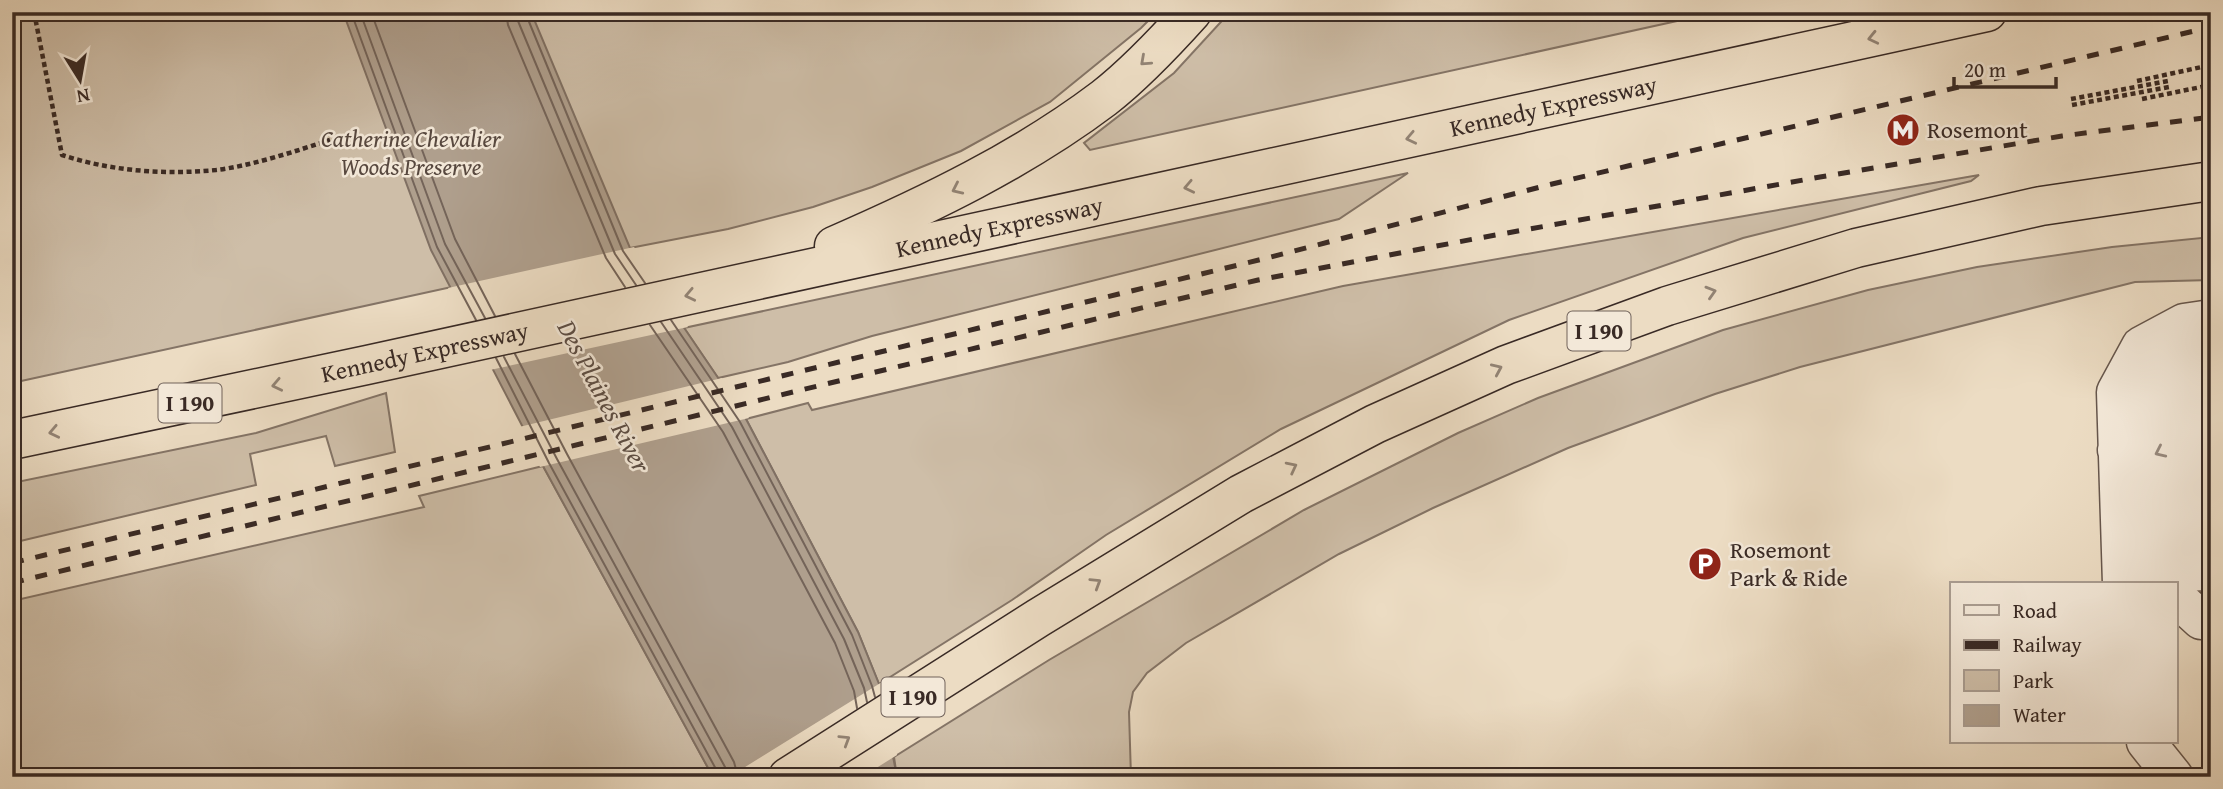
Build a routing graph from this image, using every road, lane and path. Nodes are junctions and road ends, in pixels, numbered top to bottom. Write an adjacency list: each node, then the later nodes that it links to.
1 (34, 12): 10 (path)
2 (1192, 12): 12 (highway, one-way to 12)
3 (1987, 12): 12 (highway, Kennedy Expressway / I 190, one-way to 12)
4 (2211, 65): 5 (path)
5 (2137, 81)
6 (2168, 84): 9 (path)
7 (2211, 85): 8 (path)
8 (2142, 99)
9 (2071, 102)
10 (330, 140)
11 (2211, 181): 25 (highway, I 190, one-way to 11)
12 (757, 280): 17 (highway, Kennedy Expressway / I 190, one-way to 17)
13 (2211, 319): 21 (lane)
14 (2211, 350): 21 (lane)
15 (2211, 379): 21 (lane)
16 (2211, 411): 21 (lane)
17 (12, 440)
18 (2211, 441): 21 (lane, one-way to 21)
19 (2211, 473): 21 (lane)
20 (2211, 507): 21 (lane)
21 (2137, 532): 22 (lane); 23 (lane)
22 (2211, 538)
23 (2211, 571)
24 (2148, 744): 26 (lane)
25 (788, 777)
26 (2174, 777)

